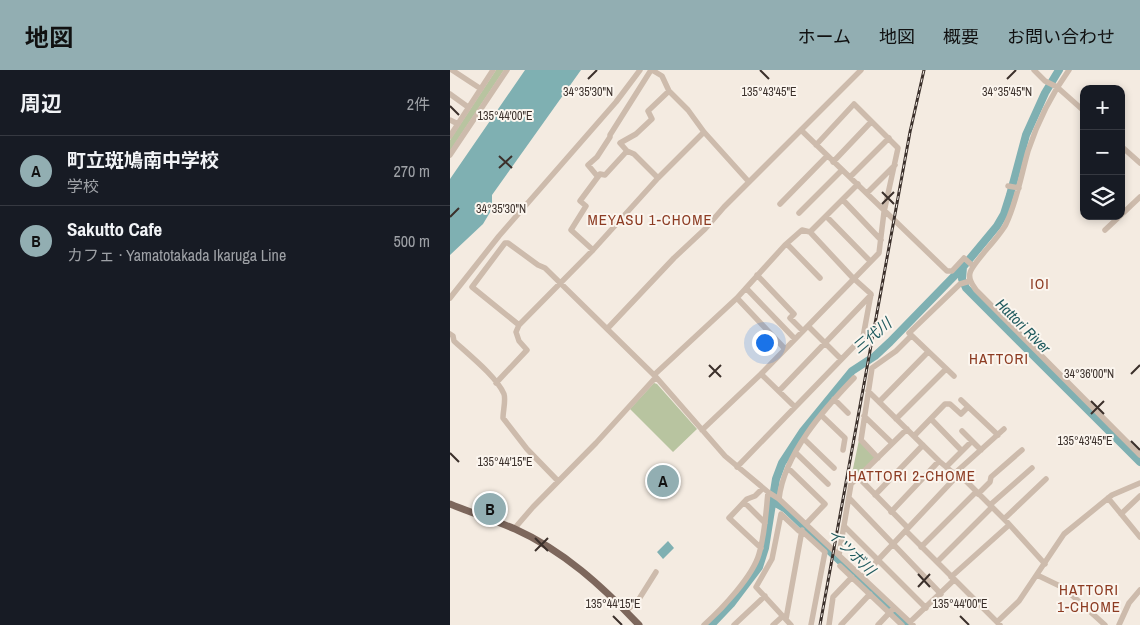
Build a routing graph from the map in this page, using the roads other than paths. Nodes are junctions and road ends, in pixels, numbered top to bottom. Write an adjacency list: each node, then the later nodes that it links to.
1 (452, 70): 10 (street)
2 (492, 70): 10 (street)
3 (507, 70): 25 (street)
4 (640, 70): 61 (street)
5 (652, 70): 11 (street); 31 (street)
6 (860, 70): 18 (street)
7 (1034, 70): 9 (street)
8 (1070, 70): 9 (street)
9 (1056, 86): 14 (street); 37 (street)
10 (481, 90): 13 (street)
11 (669, 91): 19 (street); 24 (street)
12 (450, 94): 13 (street)
13 (468, 107): 17 (street)
14 (1080, 107)
15 (450, 120): 17 (street)
16 (872, 122): 21 (street); 22 (street); 27 (street)
17 (458, 124): 20 (street)
18 (801, 130): 22 (street); 34 (street)
19 (704, 132): 33 (street); 34 (street)
20 (450, 136)
21 (889, 138): 29 (street); 32 (street)
22 (816, 145): 26 (street)
23 (1125, 150): 28 (street)
24 (627, 151): 31 (street); 33 (street)
25 (450, 156)
26 (827, 156): 27 (street); 41 (street)
27 (833, 162): 30 (street)
28 (1140, 163)
29 (895, 165): 38 (street); 43 (street)
30 (842, 170): 32 (street); 44 (street)
31 (598, 177): 51 (street)
32 (850, 177): 35 (street)
33 (658, 178): 51 (street)
34 (749, 182): 65 (street)
35 (858, 184): 38 (street); 40 (street)
36 (1008, 186): 37 (street)
37 (1018, 188): 53 (street)
38 (867, 193): 43 (street)
39 (1140, 197): 42 (street)
40 (842, 200): 45 (street); 49 (street)
41 (780, 204)
42 (1125, 211)
43 (884, 212): 49 (street); 53 (street)
44 (799, 213)
45 (826, 216): 48 (street); 52 (street)
46 (1116, 220): 47 (street)
47 (1105, 230)
48 (810, 232): 50 (street); 56 (street)
49 (881, 240): 52 (street)
50 (787, 244): 54 (street); 55 (street)
51 (593, 250): 58 (street)
52 (870, 262): 56 (street)
53 (972, 266): 57 (street)
54 (758, 275): 59 (street); 66 (street)
55 (820, 278)
56 (855, 279): 60 (street); 64 (street)
57 (969, 281): 68 (street); 107 (street)
58 (561, 283): 63 (street); 63 (street); 65 (street)
59 (746, 288): 62 (street); 69 (street)
60 (871, 295): 70 (street); 73 (street)
61 (450, 298)
62 (736, 298): 71 (street); 76 (street)
63 (519, 325): 79 (street)
64 (808, 326): 66 (street); 70 (street)
65 (607, 329): 76 (street)
66 (803, 331): 69 (street)
67 (450, 334): 79 (street)
68 (912, 336): 72 (street); 81 (street)
69 (795, 339): 71 (street)
70 (825, 343): 73 (street); 80 (street)
71 (784, 350): 75 (street)
72 (928, 352): 74 (street); 84 (street)
73 (841, 359): 85 (street)
74 (946, 369): 77 (street); 90 (street)
75 (761, 374): 80 (street); 94 (street)
76 (655, 376): 94 (street); 118 (street)
77 (954, 376)
78 (854, 378): 82 (street)
79 (496, 383): 118 (street)
80 (779, 391): 85 (street)
81 (868, 391): 84 (street); 89 (street)
82 (834, 400): 87 (street); 88 (street)
83 (961, 400): 86 (street)
84 (879, 402): 90 (street)
85 (795, 407): 110 (street)
86 (968, 407): 91 (street); 96 (street)
87 (848, 413)
88 (821, 415): 98 (street); 102 (street)
89 (864, 416): 100 (street); 108 (street)
90 (896, 419): 92 (street)
91 (930, 419): 97 (street); 103 (street)
92 (906, 429): 97 (street); 100 (street)
93 (1004, 429): 96 (street)
94 (702, 430): 110 (street)
95 (962, 431): 99 (street)
96 (998, 435): 104 (street)
97 (914, 436): 101 (street)
98 (804, 439): 106 (street); 113 (street)
99 (972, 441): 103 (street); 104 (street)
100 (892, 444): 108 (street)
101 (923, 445): 109 (street); 123 (street)
102 (843, 450)
103 (962, 450): 111 (street)
104 (981, 450): 115 (street)
105 (1022, 450): 122 (street)
106 (796, 453): 112 (street); 120 (street)
107 (1140, 455)
108 (878, 458): 116 (street)
109 (939, 461): 111 (street); 131 (street)
110 (737, 466): 121 (street)
111 (946, 467): 115 (street)
112 (788, 468): 127 (street); 135 (street)
113 (834, 468)
114 (1032, 468): 130 (street)
115 (956, 475): 122 (street); 139 (street)
116 (858, 477): 123 (street); 125 (street)
117 (1046, 479): 133 (street)
118 (558, 481): 138 (street)
119 (1140, 483): 126 (street)
120 (828, 484)
121 (765, 490): 127 (street); 128 (street); 134 (street)
122 (977, 493): 130 (street); 143 (street)
123 (875, 495): 131 (street)
124 (1140, 496): 132 (street)
125 (849, 498): 137 (street); 142 (street)
126 (1108, 498): 132 (street); 148 (street)
127 (779, 499): 135 (street)
128 (744, 502): 134 (street); 144 (street)
129 (450, 504): 138 (main road)
130 (991, 506): 133 (street); 147 (street)
131 (890, 512): 139 (street)
132 (1122, 514): 141 (street)
133 (1004, 519): 136 (street)
134 (765, 522): 144 (street)
135 (806, 524): 140 (street); 145 (street)
136 (1009, 525): 148 (street); 154 (street)
137 (844, 526): 145 (street); 146 (street)
138 (514, 529): 161 (main road)
139 (907, 530): 142 (street); 143 (street)
140 (802, 531): 158 (street); 162 (street); 170 (street)
141 (1140, 537)
142 (894, 544): 146 (street); 157 (street)
143 (921, 546): 147 (street)
144 (760, 548): 166 (street)
145 (839, 555): 153 (street)
146 (878, 560): 153 (street); 159 (street)
147 (937, 562): 154 (street)
148 (1045, 564): 151 (street)
149 (840, 566): 152 (street)
150 (656, 572): 161 (street)
151 (1037, 575): 164 (street); 175 (street)
152 (852, 577): 156 (street); 171 (street)
153 (862, 577): 160 (street)
154 (953, 578): 157 (street); 164 (street)
155 (1140, 590): 176 (street)
156 (870, 594): 160 (street); 172 (street)
157 (941, 594): 159 (street)
158 (765, 596): 162 (street); 167 (street)
159 (926, 608): 163 (street)
160 (892, 610): 163 (street); 173 (street); 174 (street)
161 (626, 612): 165 (main road)
162 (784, 617): 168 (street); 169 (street)
163 (911, 624)
164 (999, 624)
165 (639, 625)
166 (704, 625)
167 (734, 625)
168 (773, 625)
169 (792, 625)
170 (811, 625)
171 (829, 625)
172 (841, 625)
173 (878, 625)
174 (902, 625)
175 (1105, 625)
176 (1119, 625)

